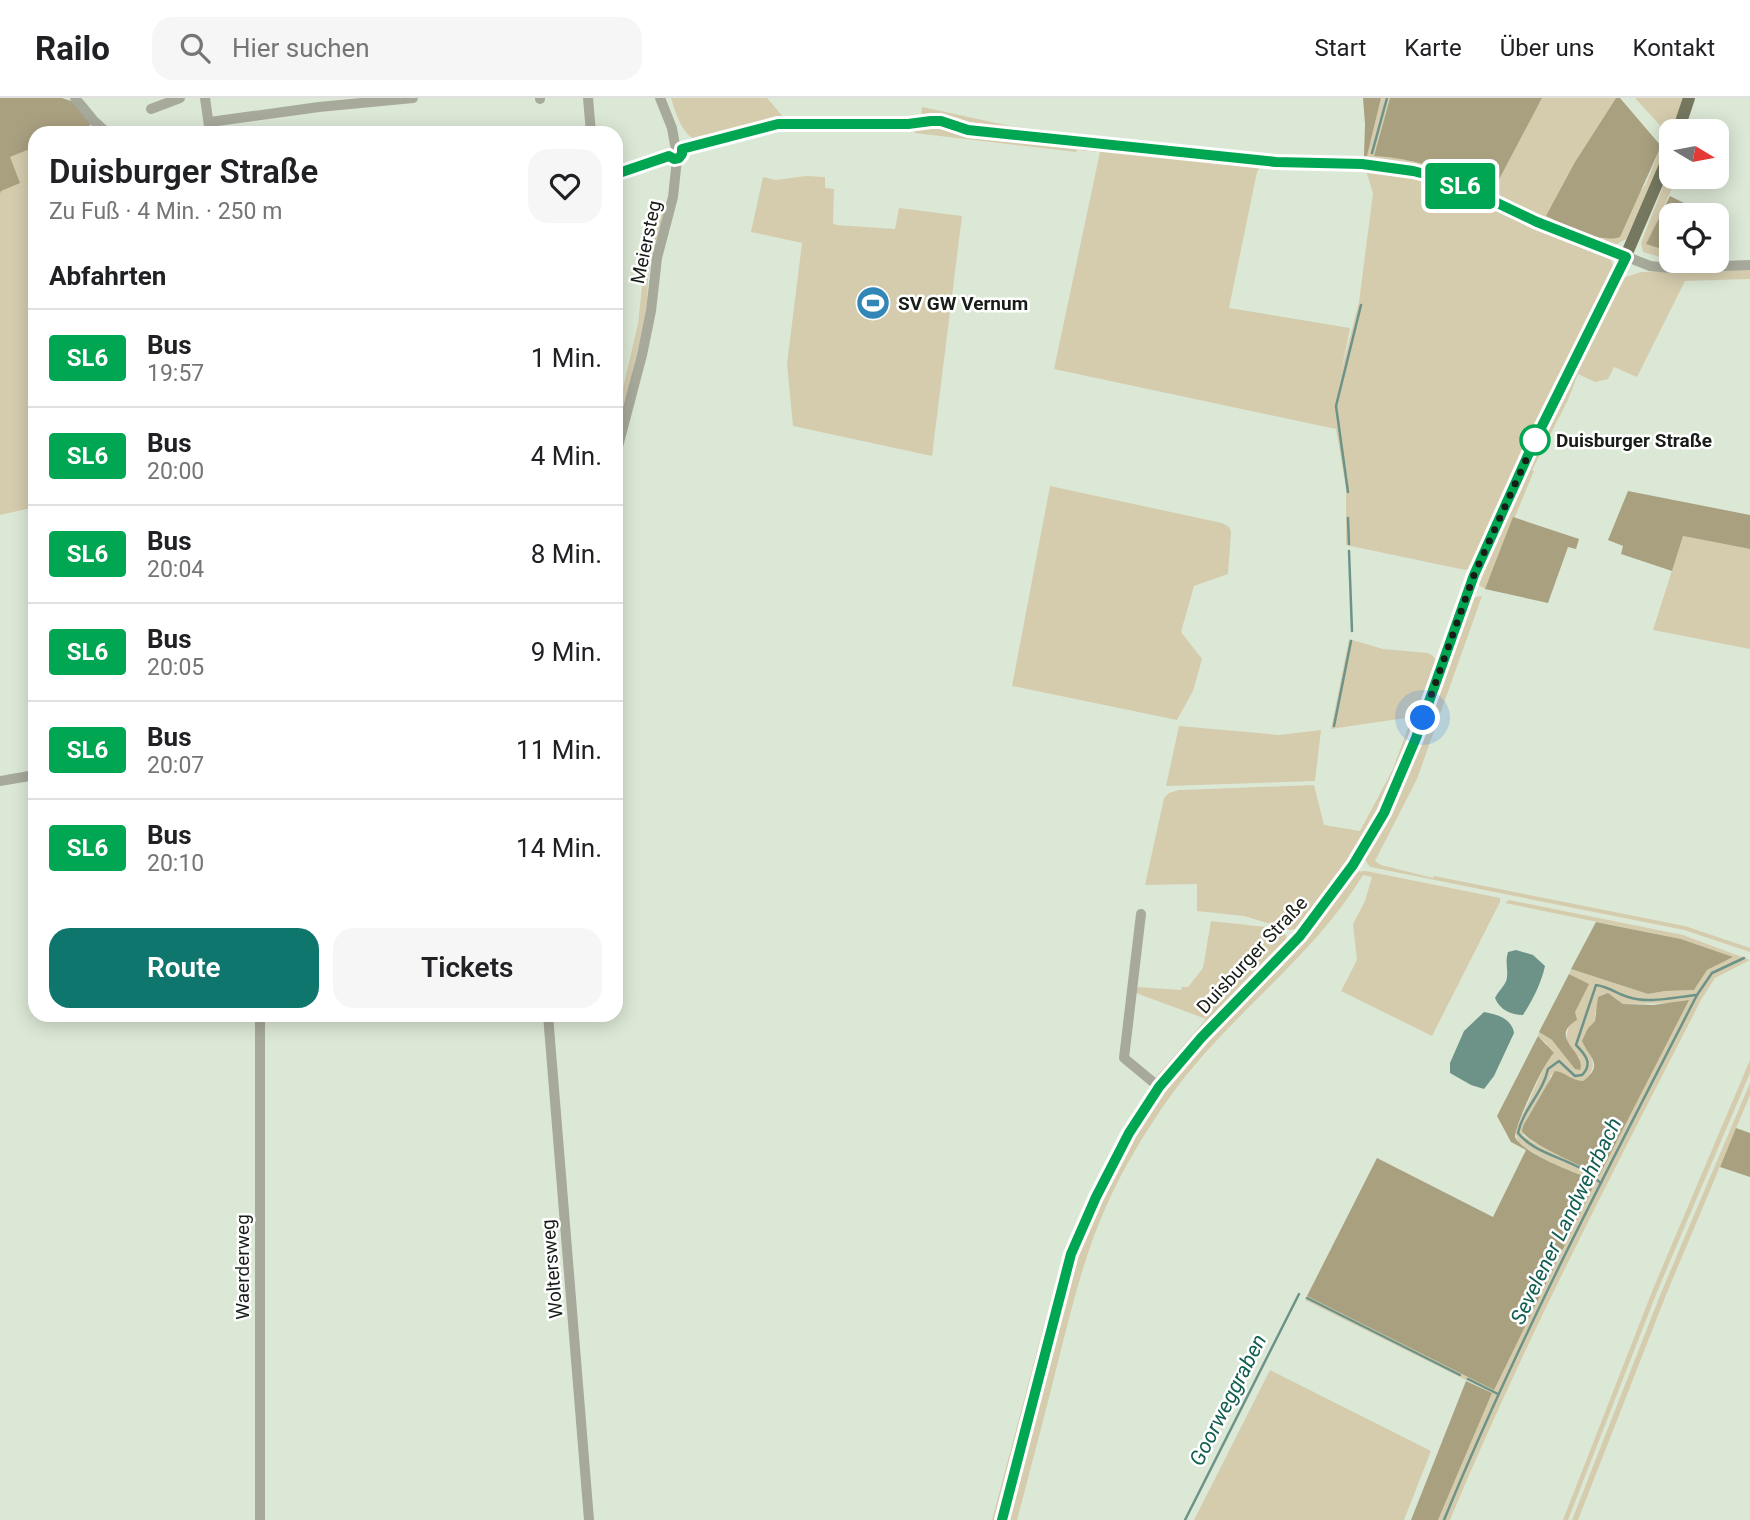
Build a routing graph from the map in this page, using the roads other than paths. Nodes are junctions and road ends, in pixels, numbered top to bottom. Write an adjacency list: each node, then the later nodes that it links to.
1 (75, 98): 10 (street)
2 (85, 98): 10 (street)
3 (180, 98): 9 (street)
4 (205, 98): 13 (street)
5 (413, 98): 14 (street)
6 (588, 98): 15 (street)
7 (660, 98): 16 (street, Meiersteg)
8 (1689, 98): 11 (main road)
9 (151, 109)
10 (85, 110): 12 (street)
11 (1682, 119)
12 (100, 126)
13 (210, 126)
14 (215, 126)
15 (590, 126)
16 (676, 152): 17 (street); 19 (street); 21 (street, Meiersteg)
17 (623, 171)
18 (1659, 179): 19 (main road, Duisburger Straße)
19 (1626, 257): 20 (street); 27 (main road, Duisburger Straße)
20 (1750, 265)
21 (623, 427)
22 (28, 776): 23 (street)
23 (0, 781)
24 (1141, 914): 27 (street)
25 (260, 1022): 28 (street, Waerderweg)
26 (549, 1022): 29 (street, Woltersweg)
27 (1159, 1087): 30 (main road, Duisburger Straße)
28 (260, 1520)
29 (589, 1520)
30 (1002, 1520)

